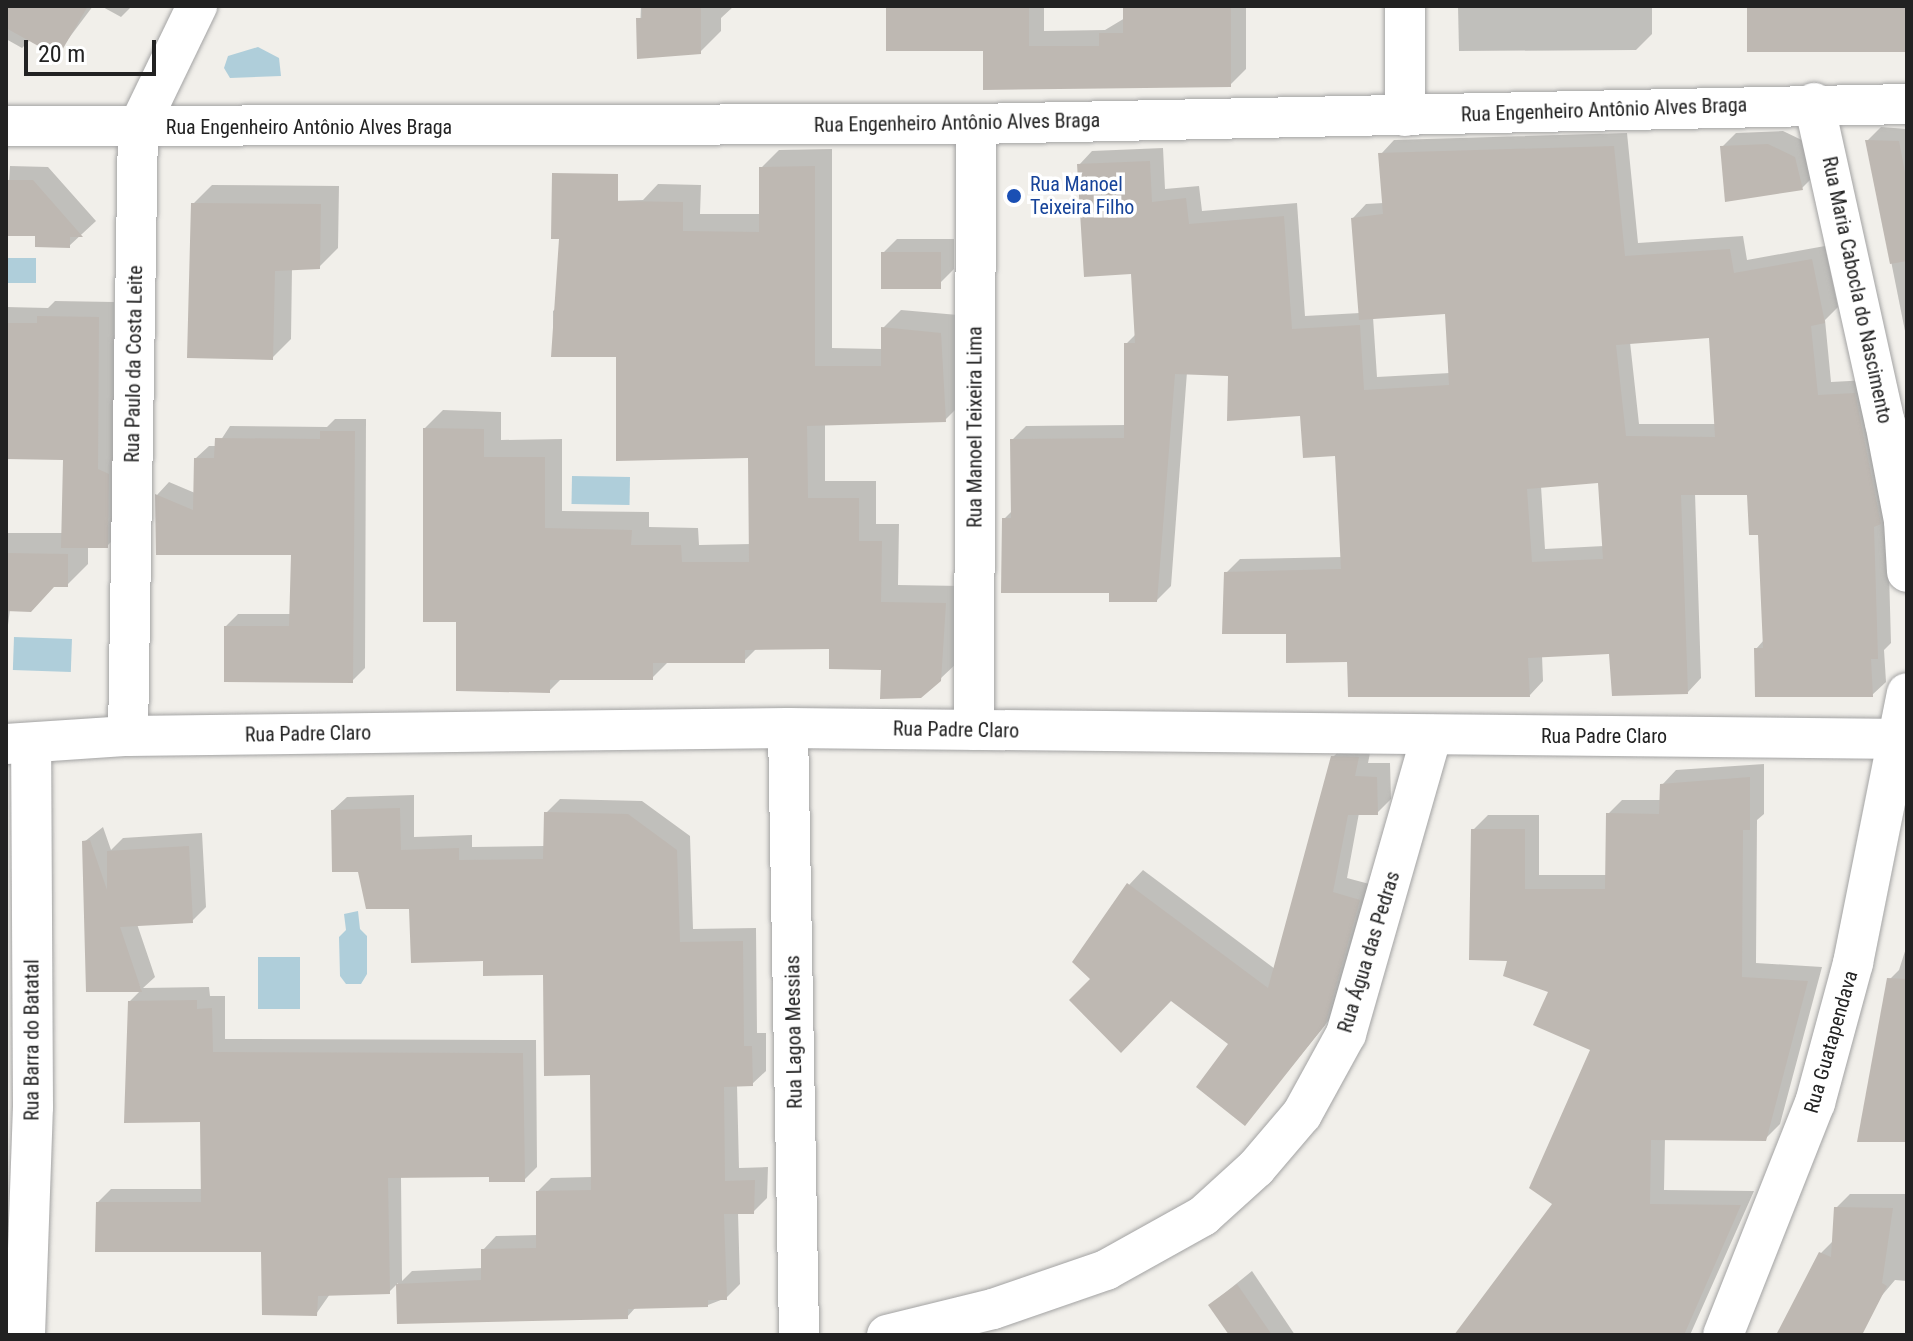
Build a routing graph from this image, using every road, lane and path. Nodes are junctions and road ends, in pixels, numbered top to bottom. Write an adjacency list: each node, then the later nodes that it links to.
1 (197, 6): 8 (street, Rua Paulo da Costa Leite)
2 (1405, 6): 5 (street)
3 (1814, 103): 4 (street, Rua Engenheiro Antônio Alves Braga); 5 (street, Rua Engenheiro Antônio Alves Braga); 9 (street, Rua Maria Cabocla do Nascimento)
4 (1907, 104)
5 (1405, 116): 6 (street, Rua Engenheiro Antônio Alves Braga)
6 (976, 124): 8 (street, Rua Engenheiro Antônio Alves Braga); 12 (street, Rua Manoel Teixeira Lima)
7 (6, 126): 8 (street, Rua Engenheiro Antônio Alves Braga)
8 (138, 128): 14 (street, Rua Paulo da Costa Leite)
9 (1907, 572)
10 (1907, 693): 15 (street)
11 (788, 728): 12 (street, Rua Padre Claro); 14 (street, Rua Padre Claro); 18 (street, Rua Lagoa Messias)
12 (974, 730): 13 (street, Rua Padre Claro)
13 (1432, 735): 15 (street, Rua Padre Claro); 19 (street, Rua Água das Pedras)
14 (128, 736): 16 (street, Rua Padre Claro)
15 (1904, 739): 20 (street, Rua Guatapendava)
16 (18, 744): 17 (street, Rua Barra do Batatal)
17 (25, 1335)
18 (799, 1335)
19 (887, 1335)
20 (1723, 1335)

